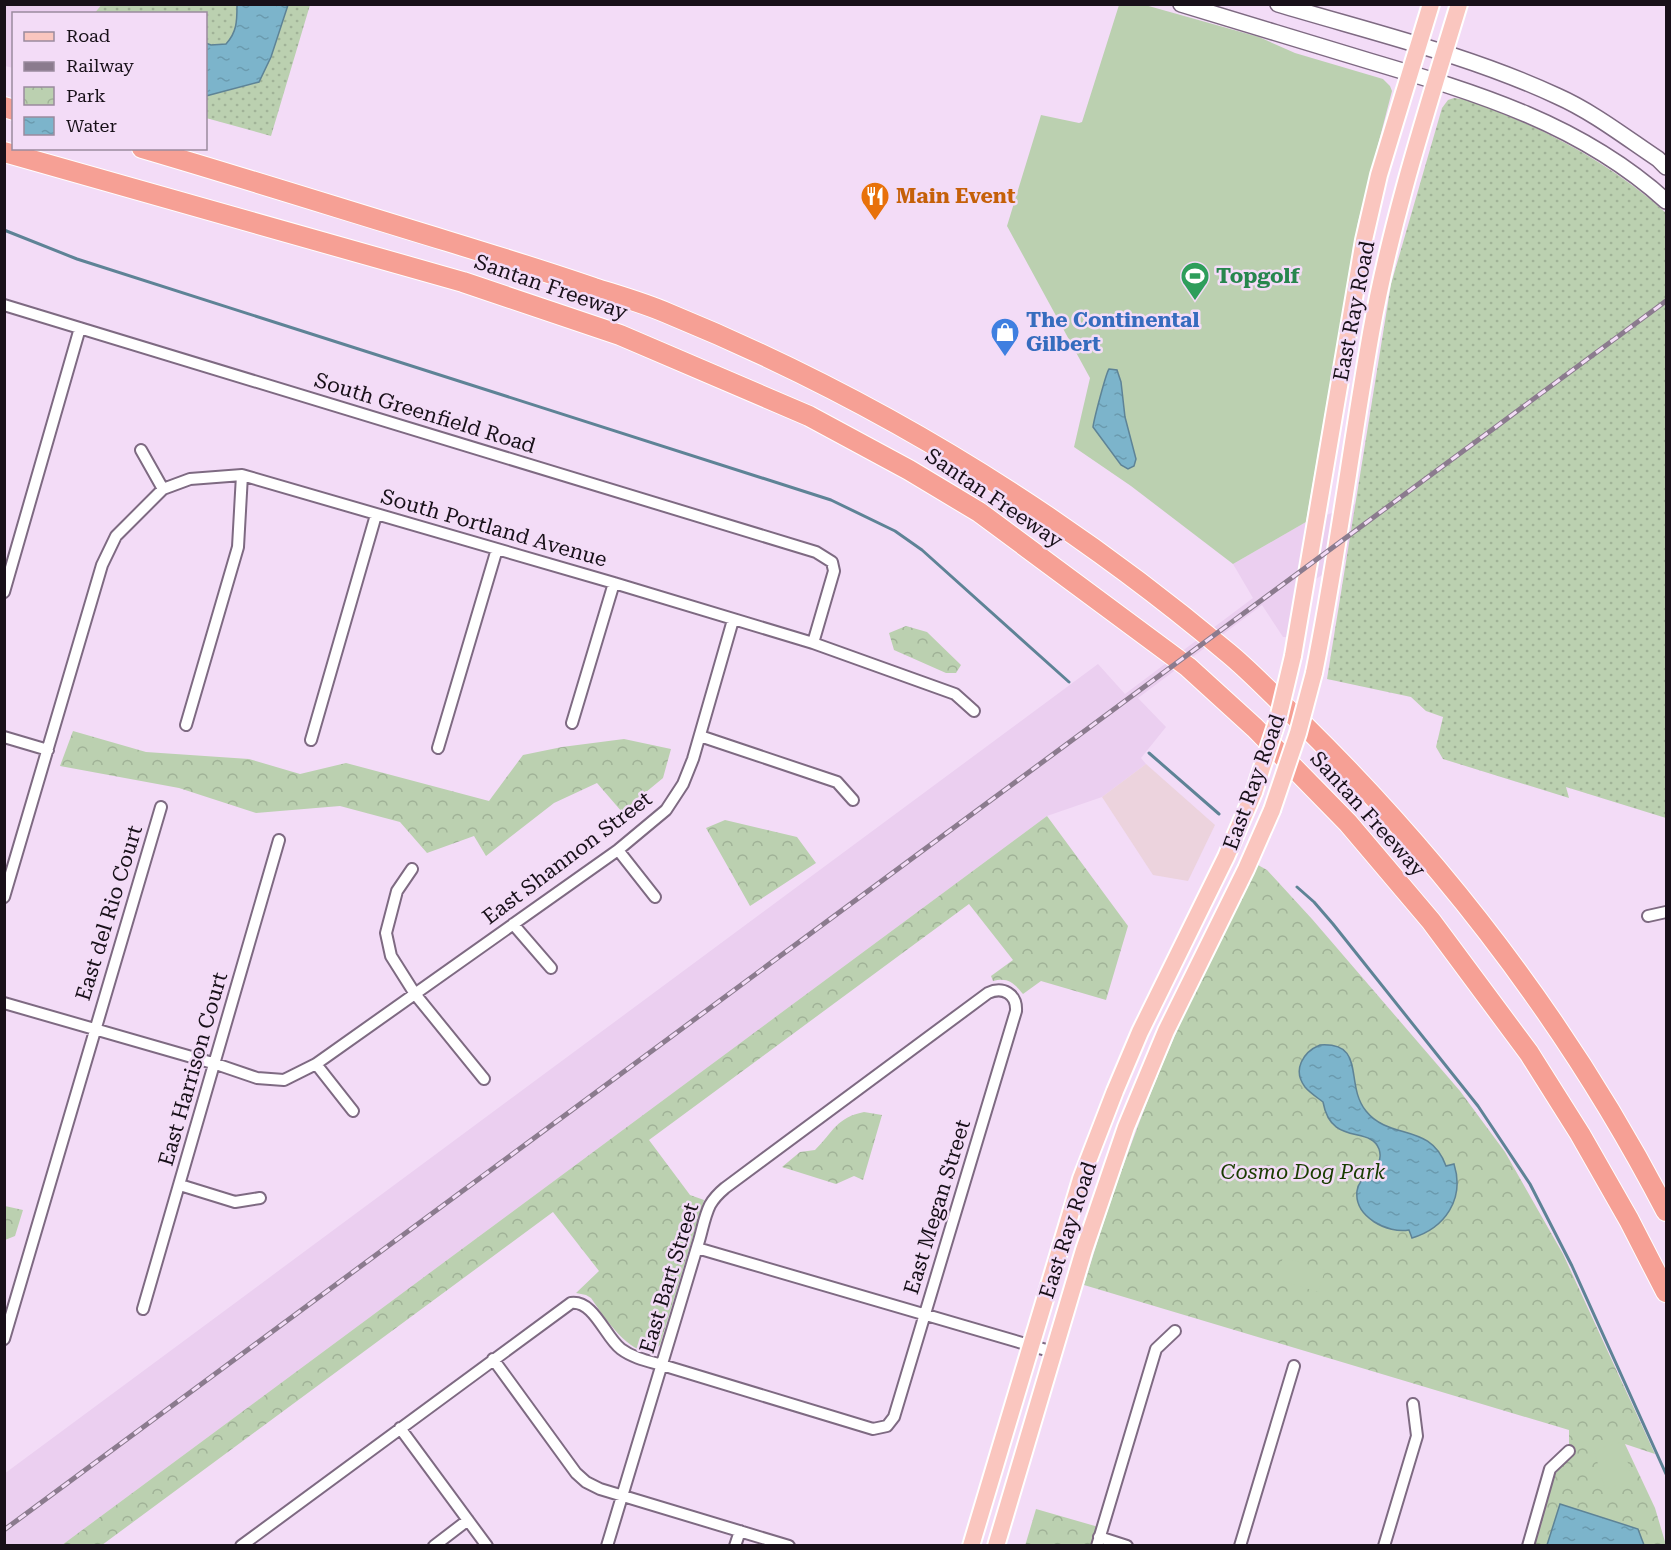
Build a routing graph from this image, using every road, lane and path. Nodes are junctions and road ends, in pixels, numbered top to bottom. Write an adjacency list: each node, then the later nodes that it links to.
1 (1181, 4): 7 (main road)
2 (1278, 4): 5 (main road)
3 (1431, 4): 5 (main road, East Ray Road)
4 (1459, 4): 6 (main road, East Ray Road)
5 (1419, 46): 6 (main road); 7 (main road, East Ray Road)
6 (1444, 54): 8 (main road, East Ray Road); 11 (main road)
7 (1410, 73): 8 (main road); 60 (main road, East Ray Road, bridge)
8 (1436, 81): 12 (main road); 61 (main road, East Ray Road, bridge)
9 (149, 150): 53 (highway, Santan Freeway)
10 (4, 152): 55 (highway, Santan Freeway)
11 (1666, 167)
12 (1666, 201)
13 (4, 305): 14 (street, South Greenfield Road)
14 (80, 328): 21 (street); 23 (street, South Greenfield Road)
15 (141, 450): 17 (street)
16 (242, 475): 17 (street, South Portland Avenue); 18 (street, South Portland Avenue); 26 (street)
17 (163, 489): 31 (street)
18 (376, 515): 19 (street, South Portland Avenue); 29 (street)
19 (498, 549): 20 (street, South Portland Avenue); 30 (street)
20 (614, 583): 22 (street, South Portland Avenue); 25 (street)
21 (4, 592)
22 (733, 620): 23 (street, South Portland Avenue); 27 (street, East Shannon Street)
23 (813, 643): 24 (street, South Portland Avenue)
24 (974, 711)
25 (572, 723)
26 (186, 725)
27 (700, 736): 32 (street); 35 (street, East Shannon Street)
28 (4, 737): 31 (street)
29 (311, 740)
30 (438, 748)
31 (48, 750): 37 (street)
32 (853, 800)
33 (161, 807): 46 (street, East del Rio Court)
34 (279, 840): 47 (street, East Harrison Court)
35 (618, 850): 38 (street); 41 (street, East Shannon Street)
36 (412, 869): 44 (street)
37 (4, 897)
38 (655, 897)
39 (1666, 912): 40 (street)
40 (1648, 916)
41 (513, 924): 42 (street); 44 (street, East Shannon Street)
42 (551, 968)
43 (1009, 993): 54 (street, East Bart Street); 57 (street, East Megan Street)
44 (416, 994): 48 (street, East Shannon Street); 49 (street)
45 (4, 1003): 46 (street, East Shannon Street)
46 (94, 1029): 47 (street, East Shannon Street); 59 (street, East del Rio Court)
47 (216, 1064): 48 (street, East Shannon Street); 51 (street, East Harrison Court)
48 (316, 1064): 50 (street)
49 (484, 1079)
50 (353, 1111)
51 (180, 1185): 52 (street); 56 (street, East Harrison Court)
52 (260, 1198)
53 (1666, 1211)
54 (697, 1248): 57 (street); 63 (street, East Bart Street)
55 (1666, 1292)
56 (143, 1309)
57 (924, 1316): 60 (street); 63 (street, East Megan Street)
58 (1175, 1331): 71 (street)
59 (4, 1339)
60 (1030, 1346): 61 (street); 78 (main road, East Ray Road)
61 (1053, 1352): 79 (main road, East Ray Road)
62 (493, 1359): 63 (street); 66 (street); 68 (street)
63 (662, 1365): 68 (street, East Bart Street)
64 (1294, 1366): 81 (street)
65 (1413, 1404): 82 (street)
66 (400, 1428): 69 (street); 72 (street)
67 (1569, 1451): 83 (street)
68 (622, 1496): 70 (street); 75 (street, East Bart Street)
69 (468, 1520): 73 (street); 74 (street)
70 (740, 1531): 76 (street); 77 (street)
71 (1098, 1541): 80 (street)
72 (241, 1545)
73 (434, 1545)
74 (487, 1545)
75 (608, 1545)
76 (735, 1545)
77 (789, 1545)
78 (971, 1545)
79 (996, 1545)
80 (1127, 1545)
81 (1240, 1545)
82 (1384, 1545)
83 (1528, 1545)

